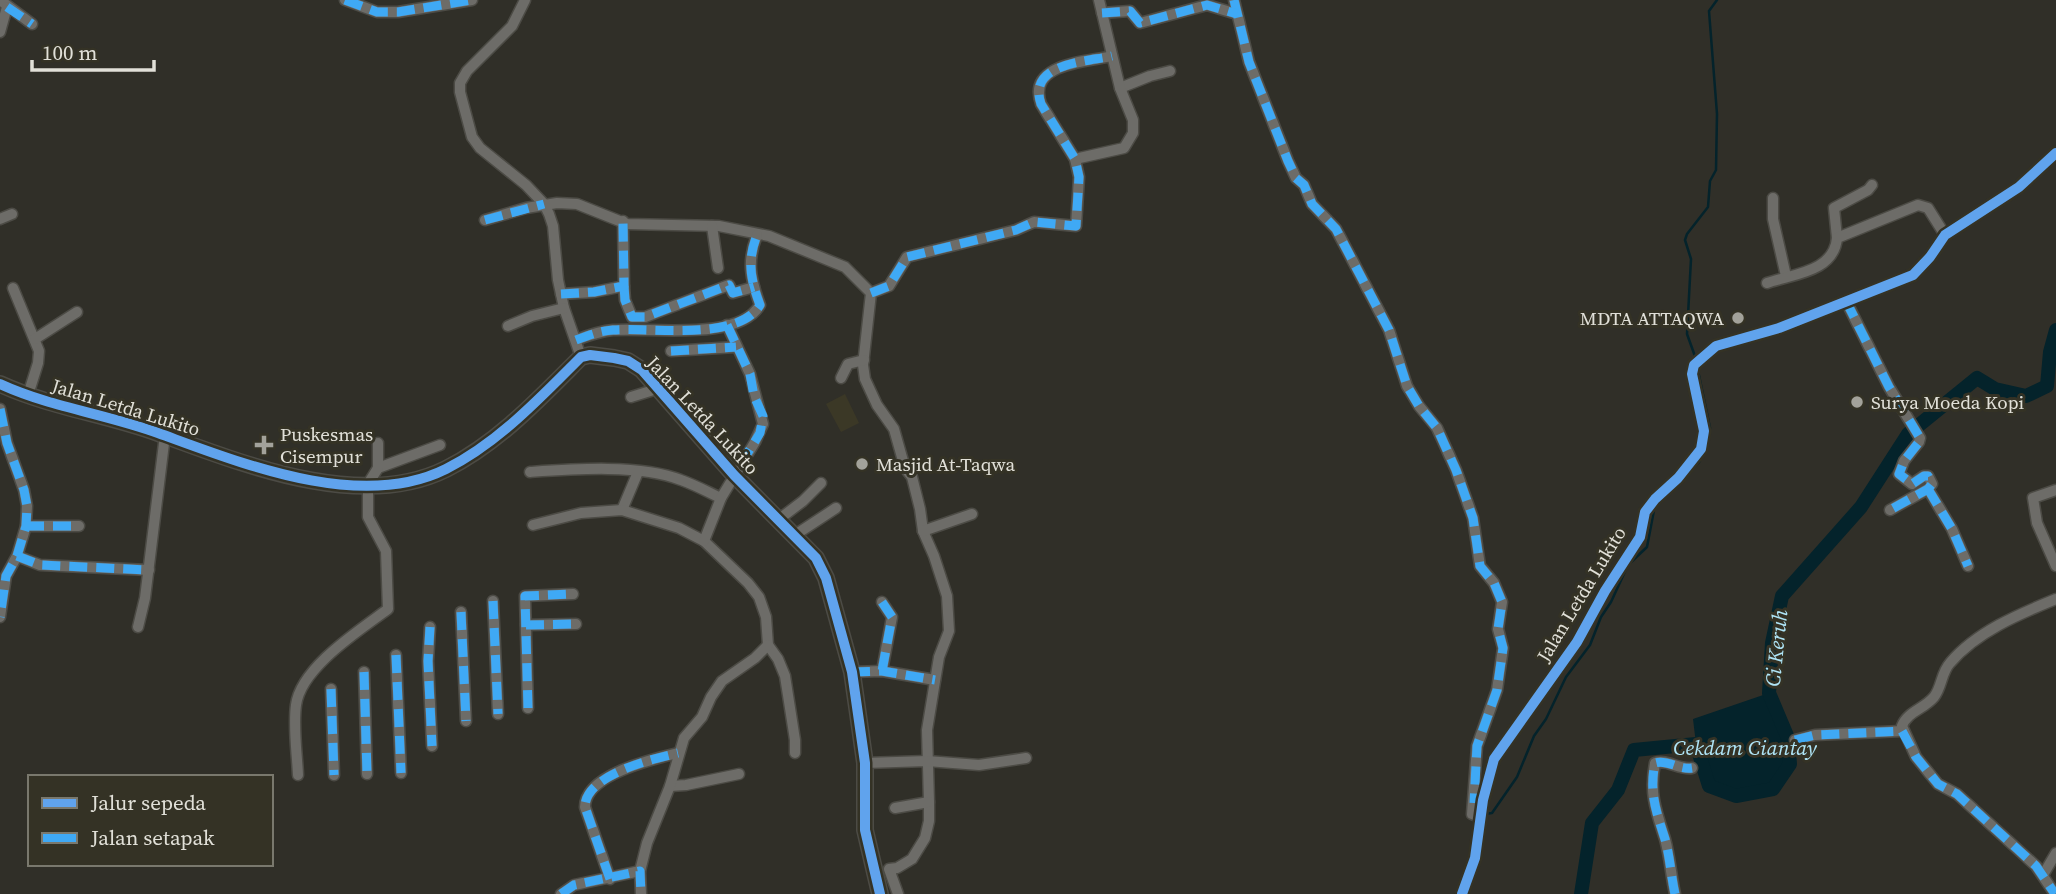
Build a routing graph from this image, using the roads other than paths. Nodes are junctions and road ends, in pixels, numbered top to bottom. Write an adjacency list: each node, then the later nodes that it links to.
1 (345, 0): 2 (street)
2 (472, 0)
3 (525, 0): 18 (street)
4 (1099, 0): 7 (street)
5 (1234, 0): 8 (street)
6 (3, 3): 9 (street); 10 (street)
7 (1102, 13): 8 (street); 11 (street)
8 (1237, 14): 120 (street)
9 (32, 24)
10 (0, 32)
11 (1112, 56): 13 (street); 15 (street)
12 (1170, 71): 13 (street)
13 (1120, 89): 15 (street)
14 (2056, 153): 25 (street, Jalan Letda Lukito)
15 (1075, 159): 33 (street)
16 (1872, 185): 26 (street)
17 (1773, 198): 28 (street)
18 (544, 204): 21 (street); 22 (street); 34 (street)
19 (12, 214): 20 (street)
20 (0, 219)
21 (485, 220)
22 (623, 221): 23 (street); 30 (street)
23 (712, 226): 24 (street); 27 (street)
24 (757, 234): 31 (street); 33 (street)
25 (1945, 234): 26 (street); 35 (street, Jalan Letda Lukito)
26 (1837, 238): 28 (street)
27 (718, 268)
28 (1786, 276): 29 (street)
29 (1767, 283)
30 (624, 286): 31 (street); 34 (street)
31 (754, 287): 38 (street)
32 (13, 288): 40 (street)
33 (871, 293): 45 (street)
34 (561, 294): 36 (street)
35 (1846, 301): 64 (street); 120 (street, Jalan Letda Lukito)
36 (564, 308): 39 (street); 41 (street)
37 (77, 312): 40 (street)
38 (727, 325): 41 (street); 42 (street)
39 (508, 326)
40 (35, 339): 49 (street)
41 (576, 340): 44 (street)
42 (736, 348): 43 (street); 61 (street)
43 (671, 351)
44 (581, 357): 48 (street, Jalan Letda Lukito); 63 (street, Jalan Letda Lukito)
45 (864, 360): 46 (street); 52 (street)
46 (841, 378)
47 (0, 384): 49 (street, Jalan Letda Lukito)
48 (660, 388): 50 (street); 61 (street, Jalan Letda Lukito)
49 (28, 395): 54 (street, Jalan Letda Lukito)
50 (631, 397)
51 (0, 409): 56 (street)
52 (894, 429): 53 (street); 75 (street)
53 (881, 432)
54 (165, 435): 63 (street, Jalan Letda Lukito); 81 (street)
55 (378, 443): 58 (street)
56 (4, 444): 73 (street)
57 (440, 445): 58 (street)
58 (378, 468): 63 (street)
59 (638, 471): 60 (street); 66 (street); 68 (street)
60 (530, 472)
61 (734, 475): 66 (street); 71 (street, Jalan Letda Lukito)
62 (821, 483): 71 (street)
63 (368, 484): 115 (street)
64 (1928, 489): 69 (street); 79 (street)
65 (2056, 490): 80 (street)
66 (721, 498): 77 (street)
67 (836, 508): 76 (street)
68 (622, 510): 72 (street); 77 (street)
69 (1890, 510)
70 (972, 514): 75 (street)
71 (778, 520): 76 (street, Jalan Letda Lukito)
72 (533, 525)
73 (26, 526): 74 (street); 78 (street)
74 (79, 526)
75 (923, 531): 99 (street)
76 (795, 535): 98 (street, Jalan Letda Lukito)
77 (704, 541): 94 (street)
78 (17, 556): 81 (street); 82 (street)
79 (1968, 566)
80 (2056, 566)
81 (149, 570): 91 (street)
82 (3, 576): 87 (street)
83 (573, 594): 90 (street)
84 (2056, 599): 104 (street)
85 (493, 601): 102 (street)
86 (882, 602): 96 (street)
87 (1, 610)
88 (461, 612): 103 (street)
89 (576, 624): 90 (street)
90 (526, 625): 101 (street)
91 (138, 626)
92 (430, 627): 93 (street)
93 (430, 644): 93 (street)
94 (768, 645): 106 (street); 107 (street)
95 (396, 655): 112 (street)
96 (882, 671): 98 (street); 99 (street)
97 (364, 672): 113 (street)
98 (852, 672): 110 (street, Jalan Letda Lukito)
99 (935, 680): 109 (street)
100 (331, 689): 116 (street)
101 (528, 708)
102 (498, 714)
103 (466, 721)
104 (1902, 731): 105 (street); 124 (street)
105 (1796, 740)
106 (678, 753): 117 (street); 125 (street)
107 (795, 753)
108 (1026, 758): 109 (street)
109 (928, 761): 110 (street); 118 (street)
110 (865, 763): 123 (street, Jalan Letda Lukito)
111 (1692, 768): 131 (street)
112 (401, 773)
113 (367, 774)
114 (739, 774): 117 (street)
115 (298, 775)
116 (334, 775)
117 (670, 786): 122 (street)
118 (929, 802): 119 (street); 123 (street)
119 (895, 808)
120 (1479, 815): 130 (street, Jalan Letda Lukito)
121 (2056, 853): 124 (street)
122 (640, 871): 125 (street); 127 (street)
123 (882, 872): 128 (street, Jalan Letda Lukito); 129 (street)
124 (2043, 875): 132 (street)
125 (610, 880): 126 (street)
126 (561, 894)
127 (641, 894)
128 (880, 894)
129 (898, 894)
130 (1462, 894)
131 (1675, 894)
132 (2055, 894)

